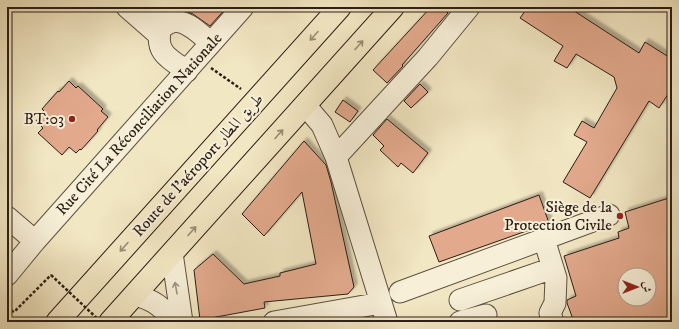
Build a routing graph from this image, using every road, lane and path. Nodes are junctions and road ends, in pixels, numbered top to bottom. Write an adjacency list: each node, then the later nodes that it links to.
1 (127, 7): 7 (street)
2 (155, 7): 7 (street)
3 (243, 7): 8 (street, Rue Cité La Réconciliation Nationale)
4 (340, 7): 9 (highway, Route de l'aéroport طريق المطار, one-way to 9)
5 (393, 7): 10 (highway, one-way to 5)
6 (469, 7): 11 (street)
7 (165, 29): 8 (street); 8 (street)
8 (198, 57): 9 (path); 15 (street, Rue Cité La Réconciliation Nationale)
9 (256, 100): 25 (highway, Route de l'aéroport طريق المطار, one-way to 25)
10 (305, 105): 11 (street); 16 (highway, one-way to 10)
11 (336, 157): 23 (street)
12 (609, 215): 14 (street)
13 (7, 217): 15 (street)
14 (544, 239): 17 (street); 19 (street)
15 (35, 241): 18 (street, Rue Cité La Réconciliation Nationale)
16 (172, 253): 20 (highway); 29 (street, one-way to 16)
17 (553, 268): 21 (street); 32 (street)
18 (7, 275)
19 (400, 292)
20 (135, 295): 27 (highway); 28 (street)
21 (460, 300)
22 (7, 308): 26 (path, bridge)
23 (384, 312): 30 (street)
24 (486, 314): 31 (street)
25 (57, 322)
26 (101, 322)
27 (110, 322)
28 (174, 322)
29 (182, 322)
30 (274, 322)
31 (460, 322)
32 (553, 322)

